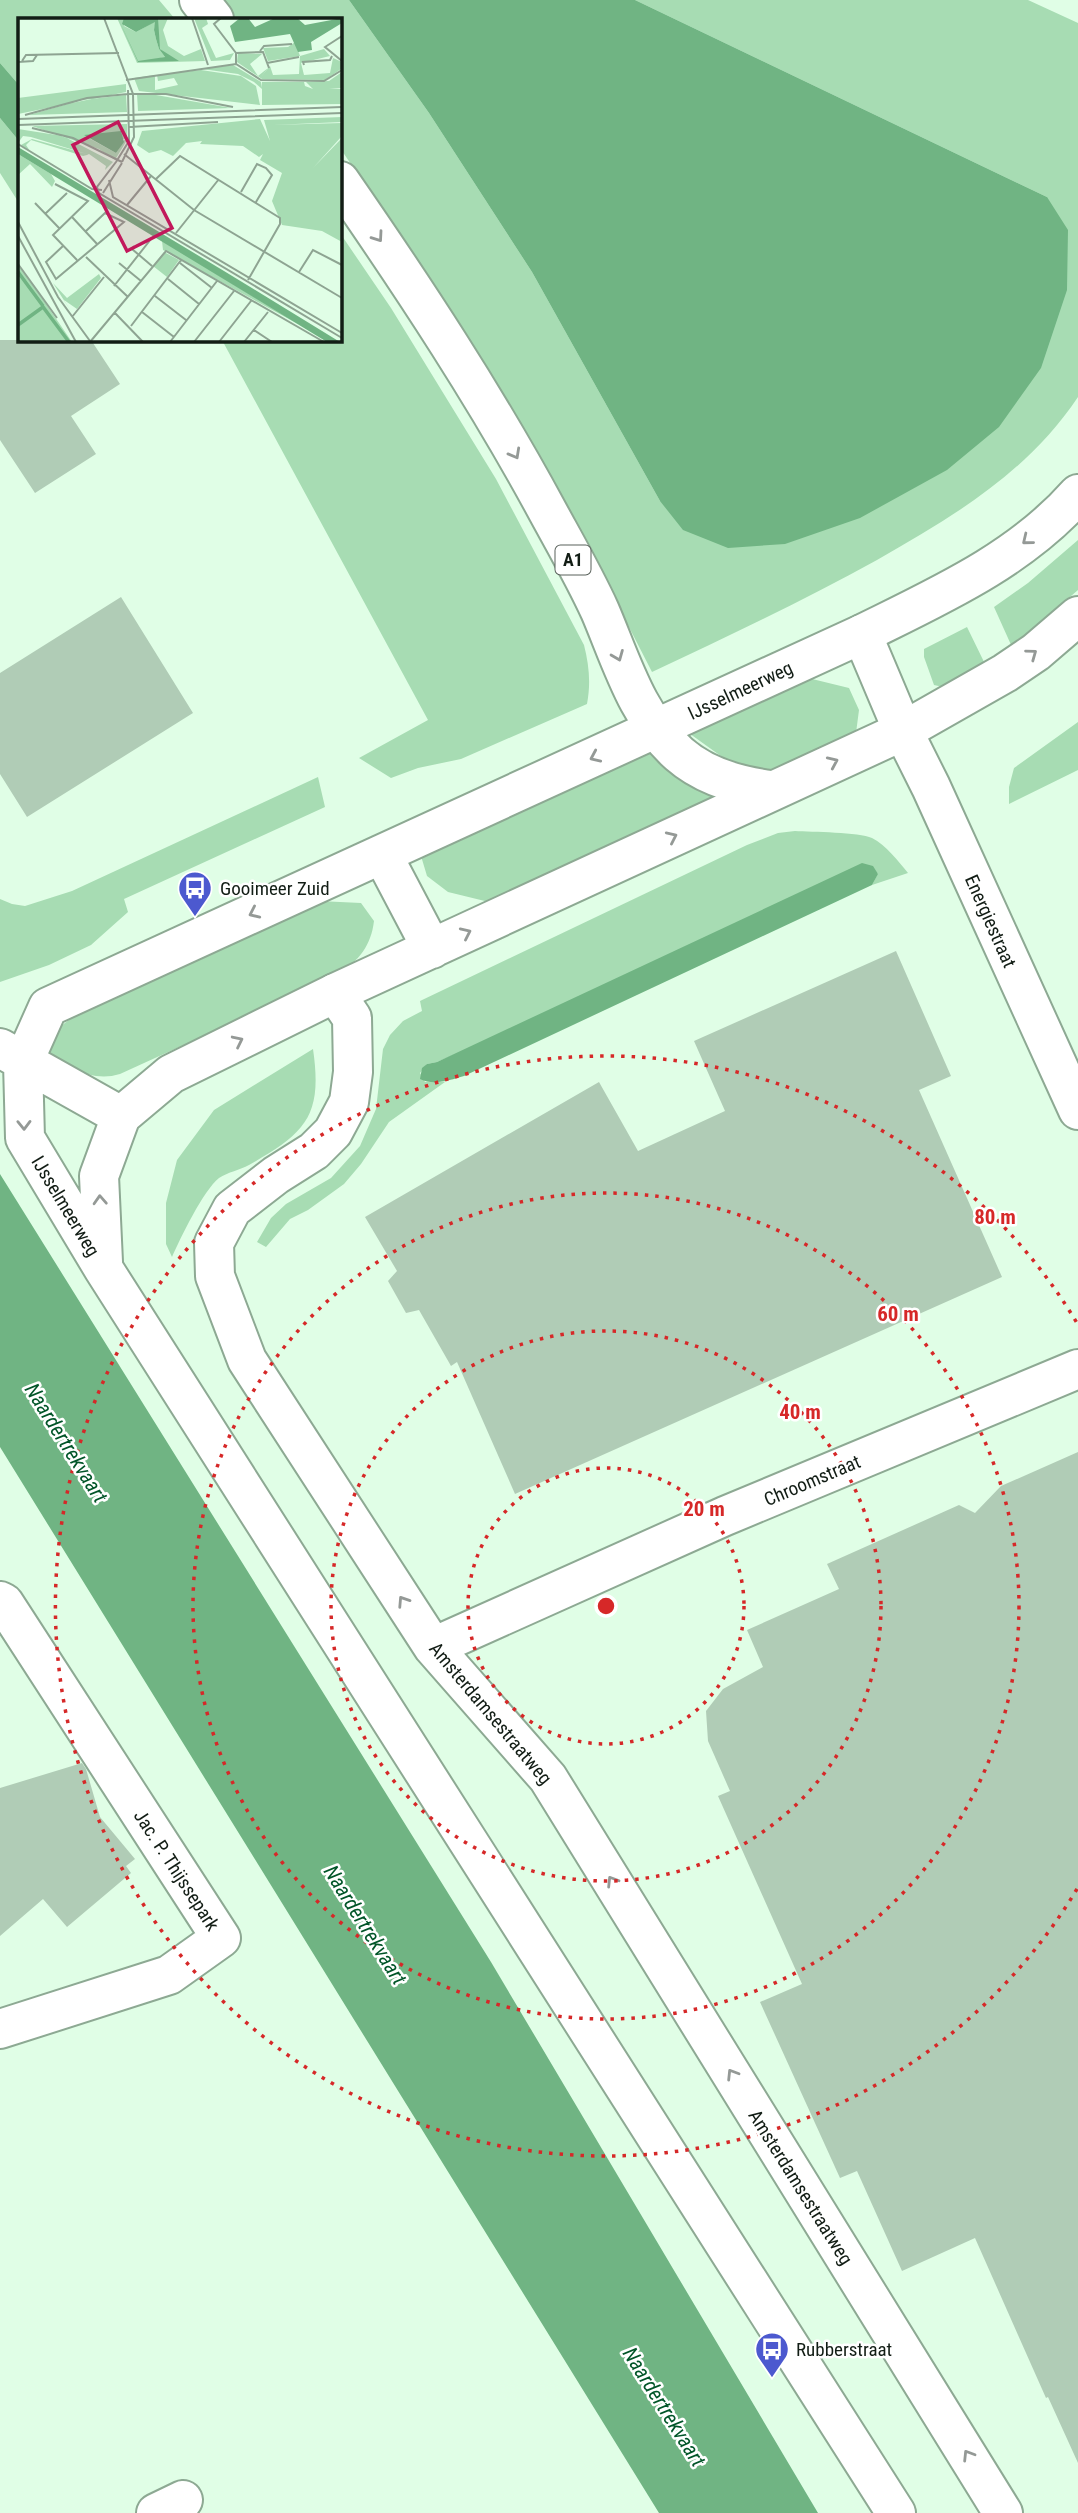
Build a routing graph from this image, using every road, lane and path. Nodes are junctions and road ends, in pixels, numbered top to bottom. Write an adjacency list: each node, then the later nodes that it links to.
1 (199, 0): 2 (main road)
2 (214, 18)
3 (341, 182): 7 (main road, A1, one-way to 7)
4 (1078, 494): 6 (main road, IJsselmeerweg, one-way to 6)
5 (1078, 616): 8 (main road, IJsselmeerweg, one-way to 5)
6 (862, 634): 7 (main road, IJsselmeerweg); 8 (main road, Energiestraat)
7 (657, 729): 9 (main road, A1); 10 (main road, IJsselmeerweg, one-way to 10)
8 (903, 731): 9 (main road, IJsselmeerweg, one-way to 8); 14 (main road, Energiestraat)
9 (771, 790): 11 (main road, IJsselmeerweg, one-way to 9)
10 (382, 853): 11 (main road); 13 (main road, IJsselmeerweg, one-way to 13)
11 (432, 949): 12 (main road, IJsselmeerweg)
12 (335, 993): 15 (main road, IJsselmeerweg, one-way to 12); 19 (main road, Amsterdamsestraatweg, one-way to 12)
13 (12, 1056): 15 (main road); 16 (main road, IJsselmeerweg, one-way to 16)
14 (1078, 1110)
15 (121, 1116): 16 (main road, IJsselmeerweg, one-way to 15)
16 (103, 1268): 21 (main road)
17 (1078, 1369): 19 (main road, Chroomstraat)
18 (0, 1601): 20 (main road, Jac. P. Thijssepark)
19 (433, 1647): 22 (main road, Amsterdamsestraatweg, one-way to 19)
20 (0, 2029)
21 (896, 2513)
22 (1003, 2513)

